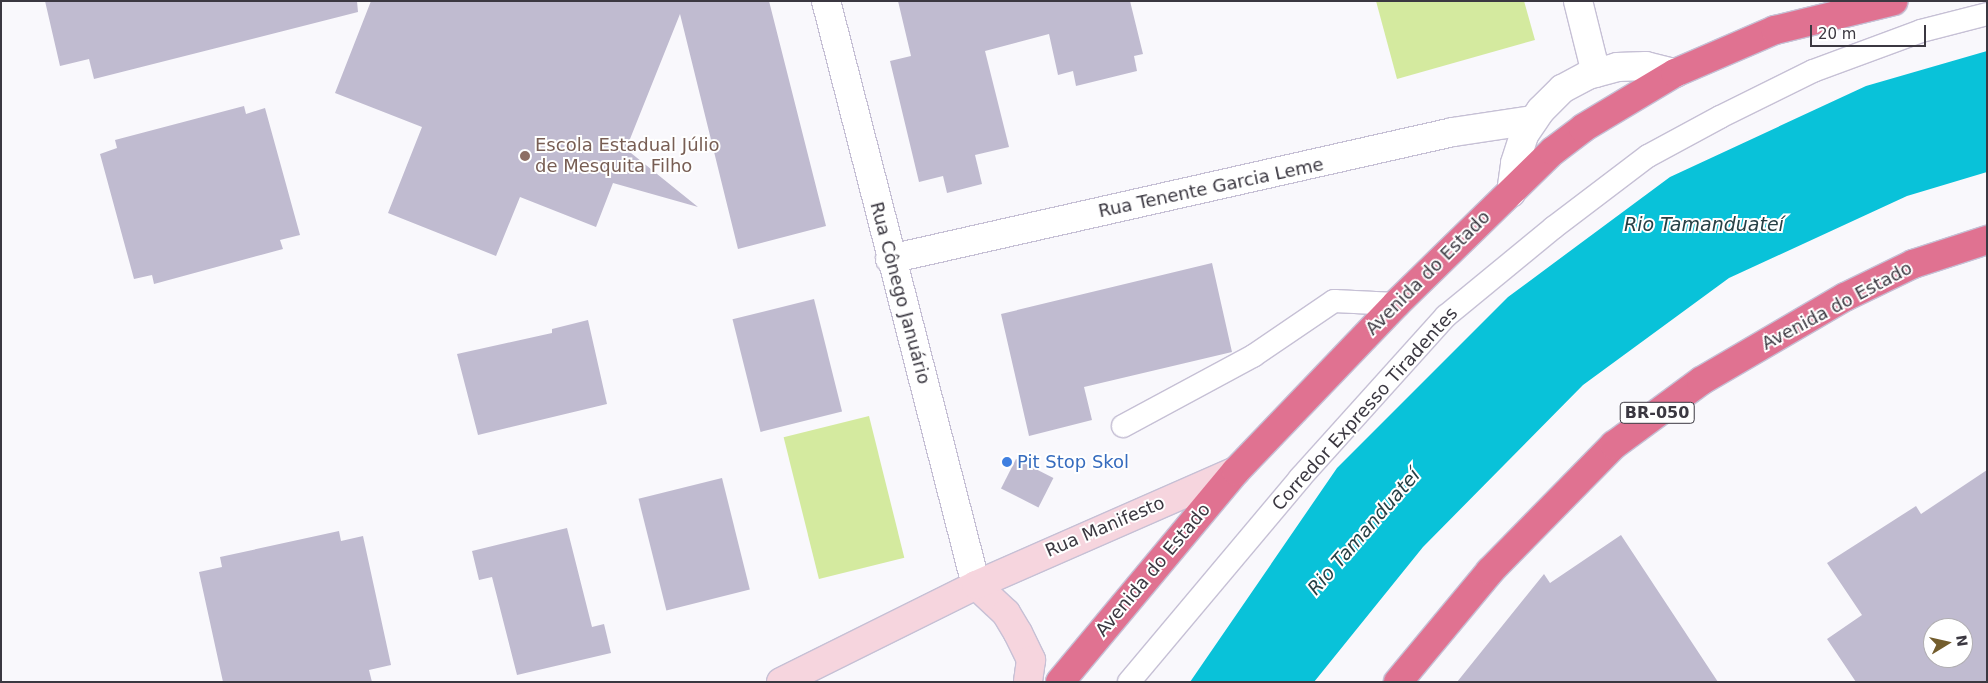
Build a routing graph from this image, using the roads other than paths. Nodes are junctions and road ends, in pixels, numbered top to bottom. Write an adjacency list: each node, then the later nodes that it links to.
1 (826, 1): 10 (street, Rua Cônego Januário)
2 (1578, 1): 5 (street)
3 (1894, 1): 6 (highway, Avenida do Estado)
4 (1987, 14): 18 (lane, Corredor Expresso Tiradentes)
5 (1596, 73): 6 (street); 7 (street)
6 (1675, 73): 8 (highway, Avenida do Estado)
7 (1533, 120): 8 (street); 10 (street, Rua Tenente Garcia Leme)
8 (1511, 193): 11 (highway, Avenida do Estado)
9 (1987, 240): 19 (highway, Avenida do Estado / BR-050)
10 (890, 259): 14 (street, Rua Cônego Januário)
11 (1396, 304): 12 (lane); 13 (highway, Avenida do Estado)
12 (1123, 426)
13 (1236, 470): 14 (main road, Rua Manifesto); 17 (highway, Avenida do Estado)
14 (976, 585): 15 (main road, Rua Manifesto); 16 (main road)
15 (781, 682)
16 (1028, 682)
17 (1060, 682)
18 (1129, 682)
19 (1398, 682)

